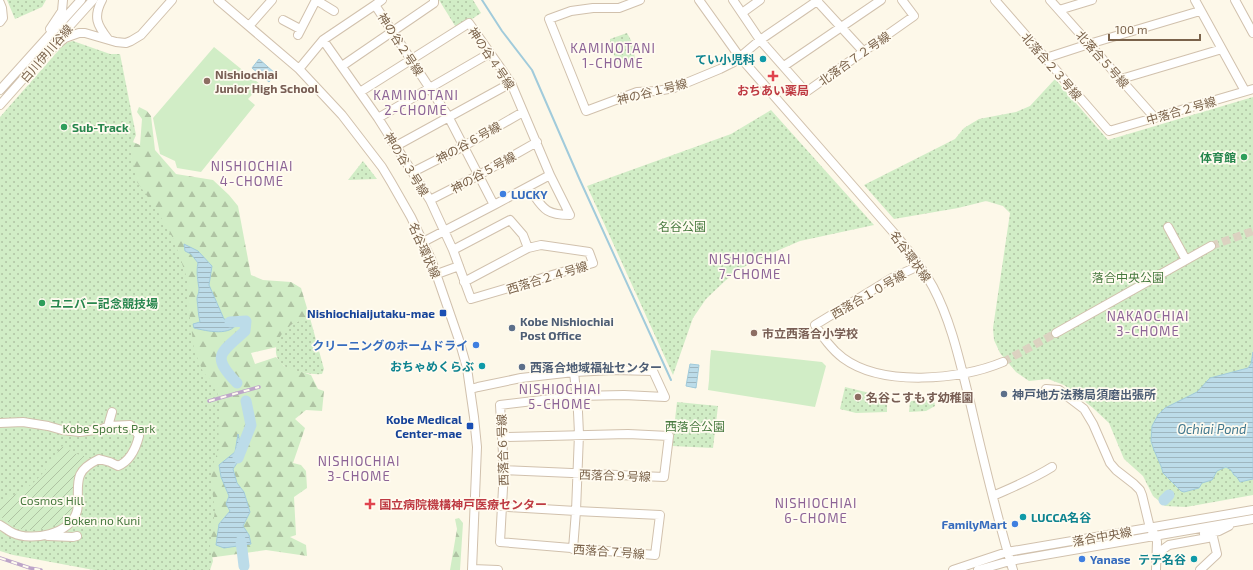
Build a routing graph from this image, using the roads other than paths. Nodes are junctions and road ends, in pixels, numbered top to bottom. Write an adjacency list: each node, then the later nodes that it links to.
1 (63, 0): 42 (street)
2 (81, 0): 42 (street, 白川伊川谷線)
3 (93, 0): 43 (street, 白川伊川谷線)
4 (102, 0): 35 (street)
5 (172, 0): 35 (street)
6 (218, 0): 31 (street, 名谷環状線)
7 (272, 0): 31 (street)
8 (316, 0): 26 (street); 29 (street)
9 (382, 0): 24 (street)
10 (434, 0): 33 (street)
11 (640, 0): 44 (street, 神の谷１号線)
12 (699, 0): 44 (street, 名谷環状線)
13 (733, 0): 28 (street, 北落合７２号線)
14 (760, 0): 28 (street)
15 (817, 0): 32 (street); 37 (street)
16 (881, 0): 32 (street)
17 (902, 0): 40 (street, 北落合７２号線)
18 (995, 0): 45 (street, 北落合２３号線)
19 (1050, 0): 25 (street, 北落合５号線)
20 (1092, 0): 25 (street)
21 (1195, 0): 27 (street)
22 (1235, 0): 34 (street)
23 (0, 2): 30 (street)
24 (375, 5): 33 (street, 神の谷２号線); 36 (street, 神の谷２号線)
25 (1059, 10): 38 (street, 北落合５号線)
26 (334, 11)
27 (1200, 11): 38 (street); 39 (street)
28 (742, 13): 37 (street, 北落合７２号線)
29 (283, 20)
30 (0, 22)
31 (249, 26): 49 (street, 名谷環状線)
32 (841, 26): 40 (street); 48 (street)
33 (392, 32): 46 (street, 神の谷２号線); 47 (street)
34 (1253, 33)
35 (108, 39): 43 (street)
36 (323, 40): 47 (street, 神の谷３号線); 49 (street, 神の谷２号線)
37 (760, 40): 44 (street); 48 (street, 北落合７２号線)
38 (1089, 44): 45 (street); 50 (street, 北落合５号線)
39 (1222, 49): 50 (street); 54 (street)
40 (863, 51): 48 (street, 北落合７２号線)
41 (490, 53): 46 (street, 神の谷４号線); 51 (street, 神の谷４号線); 52 (street)
42 (32, 54): 53 (street, 白川伊川谷線)
43 (44, 55): 56 (street, 白川伊川谷線)
44 (739, 56): 78 (street, 名谷環状線)
45 (1046, 58): 61 (street, 北落合２３号線)
46 (411, 60): 52 (street, 神の谷２号線); 55 (street, 神の谷４号線)
47 (342, 66): 55 (street, 神の谷３号線)
48 (784, 66)
49 (299, 69): 73 (street, 名谷環状線)
50 (1121, 79): 60 (street, 北落合５号線)
51 (511, 83): 57 (street, 神の谷４号線); 58 (street)
52 (430, 88): 58 (street, 神の谷２号線); 59 (street)
53 (0, 90)
54 (1249, 90): 60 (street, 中落合２号線)
55 (360, 92): 59 (street, 神の谷３号線)
56 (0, 105)
57 (523, 112): 62 (street, 神の谷４号線); 64 (street, 神の谷６号線)
58 (448, 116): 63 (street); 64 (street, 神の谷２号線)
59 (378, 118): 63 (street, 神の谷３号線)
60 (1155, 118): 61 (street, 中落合２号線)
61 (1109, 131)
62 (537, 142): 66 (street, 神の谷５号線); 67 (street, 神の谷４号線)
63 (396, 146): 65 (street, 神の谷３号線)
64 (464, 146): 65 (street, 神の谷６号線); 66 (street, 神の谷２号線)
65 (413, 172): 69 (street, 神の谷３号線)
66 (479, 175): 69 (street, 神の谷５号線); 70 (street, 神の谷２号線)
67 (550, 175): 68 (street); 68 (street, 神の谷４号線)
68 (528, 188): 70 (street)
69 (430, 200): 72 (street, 神の谷３号線)
70 (494, 204): 72 (street)
71 (1168, 227): 77 (street)
72 (445, 231): 73 (street); 76 (street, 西落合２４号線)
73 (423, 242): 80 (street, 名谷環状線)
74 (1211, 246): 77 (street)
75 (528, 248): 76 (street); 81 (street, 西落合２４号線); 81 (street, 西落合２４号線)
76 (453, 250): 79 (street, 西落合２４号線)
77 (1186, 260): 82 (street)
78 (918, 262): 85 (street, 名谷環状線); 85 (street, 西落合１０号線)
79 (459, 266): 80 (street); 81 (street, 西落合２４号線)
80 (437, 274): 86 (street, 名谷環状線)
81 (464, 282)
82 (1056, 333)
83 (1003, 362): 85 (street)
84 (574, 372): 86 (street); 88 (street); 88 (street, 西落合６号線)
85 (962, 373): 97 (street, 名谷環状線)
86 (471, 389): 98 (street, 名谷環状線)
87 (1046, 389): 105 (street)
88 (576, 396): 92 (street); 93 (street, 西落合６号線)
89 (112, 412): 91 (street)
90 (0, 423): 91 (street)
91 (108, 426): 106 (street)
92 (579, 434): 93 (street, 西落合９号線); 96 (street); 96 (street, 西落合９号線)
93 (502, 437): 95 (street, 西落合６号線)
94 (1052, 467): 97 (street)
95 (504, 470): 96 (street, 西落合９号線); 99 (street, 西落合６号線)
96 (579, 473): 100 (street)
97 (992, 496): 111 (street, 名谷環状線)
98 (475, 505): 99 (street); 113 (street, 名谷環状線)
99 (502, 506): 100 (street); 109 (street, 西落合７号線)
100 (576, 510): 109 (street); 109 (street, 西落合７号線)
101 (1253, 510): 105 (street, 落合中央線)
102 (1253, 519): 103 (street, 落合中央線)
103 (1233, 523): 108 (street, 落合中央線); 110 (street)
104 (0, 525): 106 (street)
105 (1150, 528): 108 (street); 111 (street, 落合中央線)
106 (43, 536): 107 (street)
107 (77, 536)
108 (1156, 536): 110 (street); 112 (street, 落合中央線)
109 (573, 549)
110 (1157, 550): 118 (street)
111 (1007, 552): 112 (street, 名谷環状線); 115 (street, 落合中央線)
112 (1010, 561): 116 (street, 落合中央線); 117 (street, 名谷環状線)
113 (472, 569): 114 (street)
114 (498, 570)
115 (953, 570)
116 (978, 570)
117 (1013, 570)
118 (1156, 570)
119 (1162, 570): 120 (street)
120 (1200, 570)

